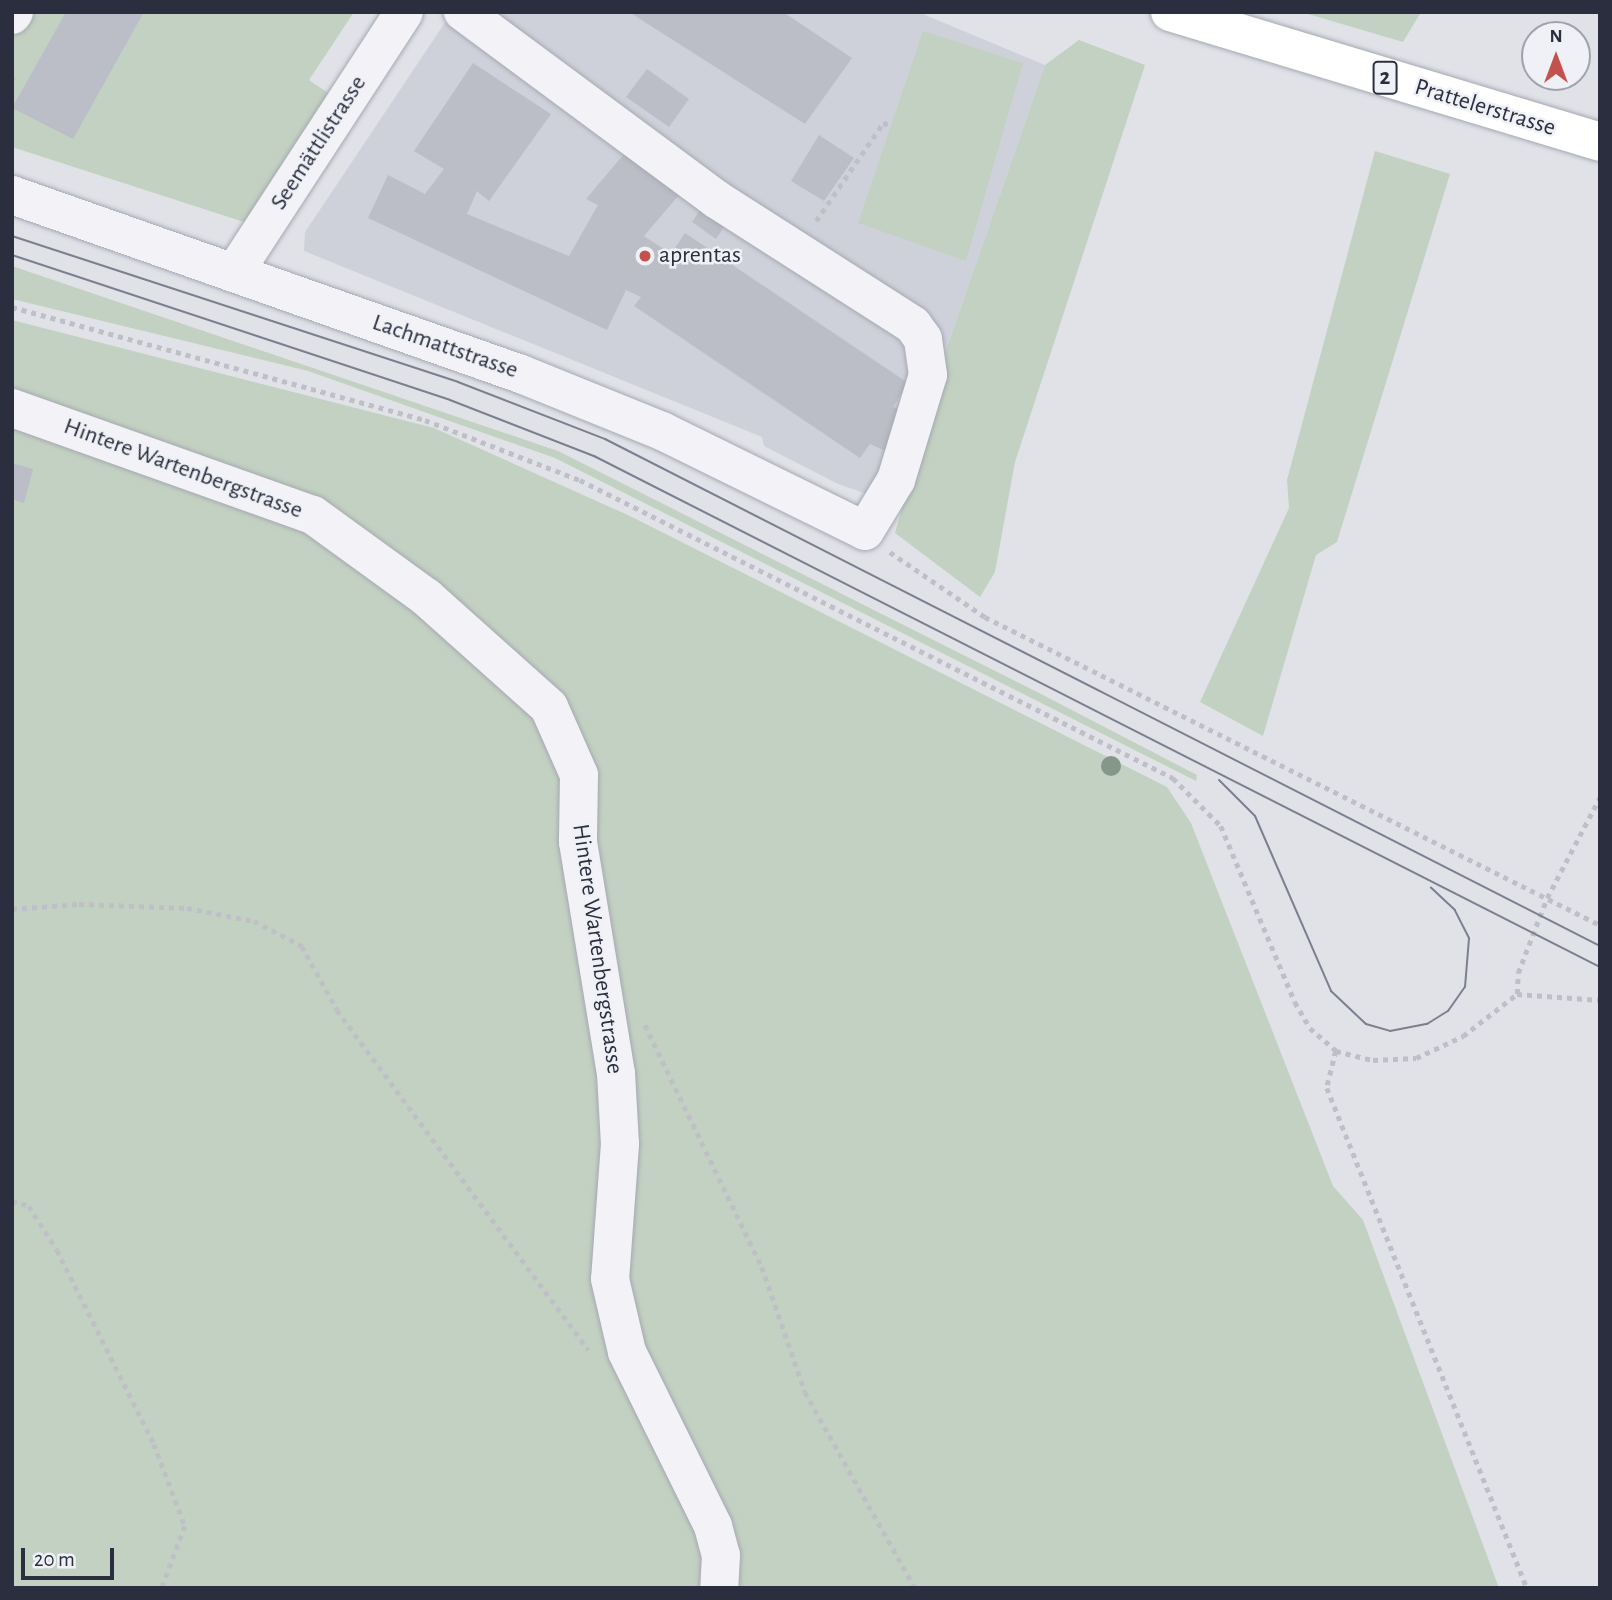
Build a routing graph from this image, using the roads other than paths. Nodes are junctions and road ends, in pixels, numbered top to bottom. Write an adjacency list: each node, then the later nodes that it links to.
1 (404, 12): 6 (street, Seemättlistrasse)
2 (463, 12): 6 (street, Lachmattstrasse)
3 (1170, 12): 4 (main road, Prattelerstrasse / 2)
4 (1600, 142)
5 (12, 195): 6 (street, Lachmattstrasse)
6 (234, 273)
7 (12, 408): 8 (street, Hintere Wartenbergstrasse)
8 (719, 1588)

